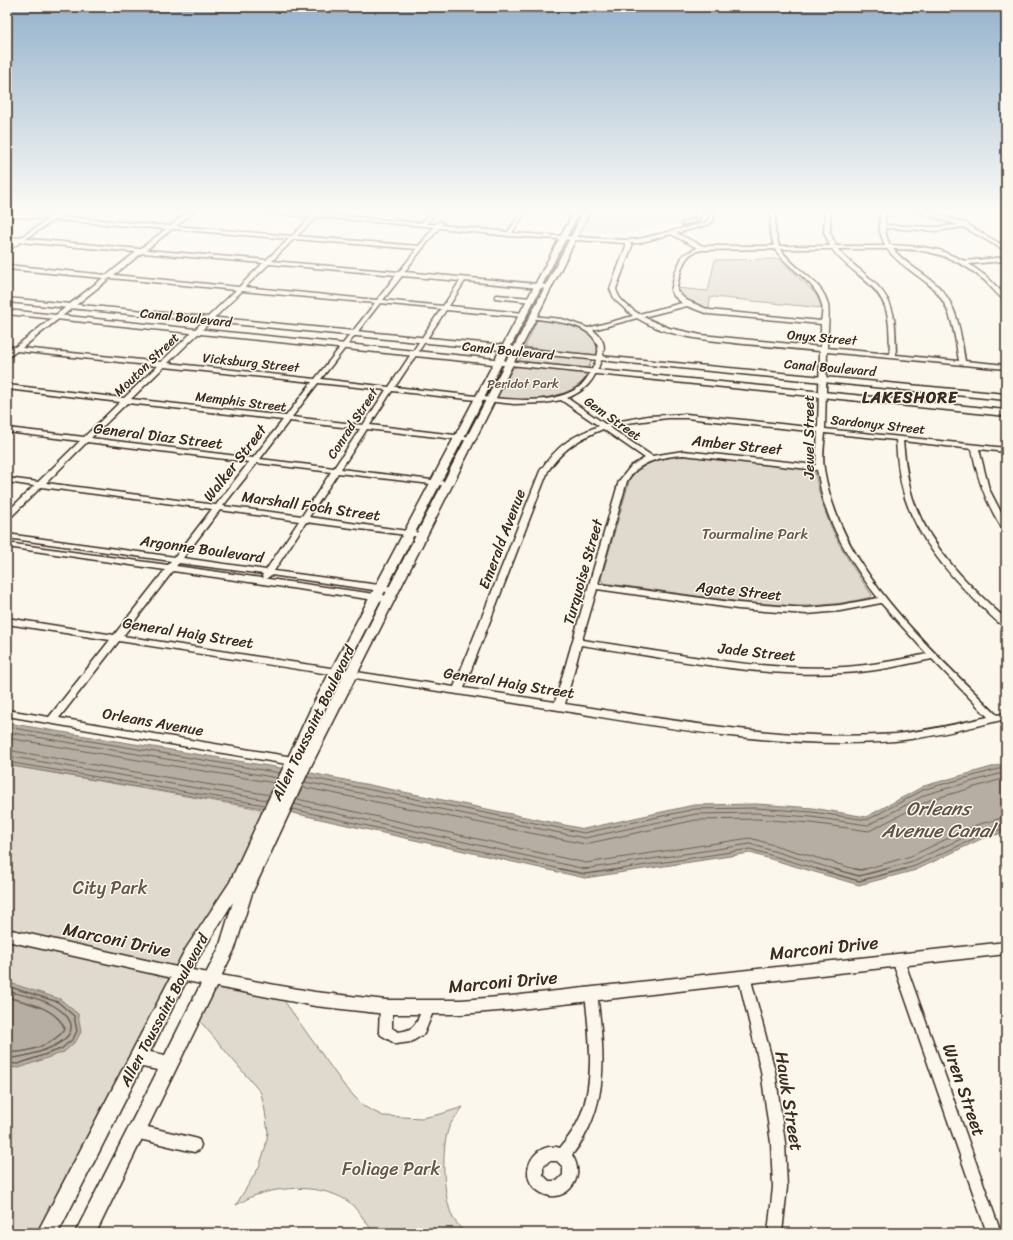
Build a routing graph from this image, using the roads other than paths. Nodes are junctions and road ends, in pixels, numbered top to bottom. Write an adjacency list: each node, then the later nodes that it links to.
1 (28, 269): 15 (street)
2 (118, 269): 15 (street)
3 (261, 269): 19 (street, Mouton Street)
4 (343, 269): 14 (street)
5 (403, 269): 14 (street, Walker Street)
6 (548, 269): 17 (main road, Allen Toussaint Boulevard)
7 (558, 269): 18 (main road, Allen Toussaint Boulevard)
8 (621, 269): 33 (street)
9 (680, 269): 26 (street)
10 (794, 269): 35 (street, Jewel Street)
11 (855, 269): 50 (street)
12 (913, 269): 53 (street)
13 (972, 269): 23 (street)
14 (399, 274): 16 (street); 25 (street, Walker Street)
15 (109, 276): 19 (street); 27 (street)
16 (463, 280): 17 (street); 28 (street, Conrad Street)
17 (539, 287): 18 (street); 21 (main road, Allen Toussaint Boulevard)
18 (549, 287): 22 (main road, Allen Toussaint Boulevard)
19 (240, 289): 25 (street); 34 (street, Mouton Street)
20 (497, 297): 21 (street)
21 (533, 298): 22 (main road); 30 (main road, Allen Toussaint Boulevard)
22 (544, 298): 32 (main road, Allen Toussaint Boulevard)
23 (1006, 299)
24 (7, 300): 27 (main road, Canal Boulevard)
25 (378, 302): 28 (street); 40 (street, Walker Street)
26 (688, 304): 33 (street); 35 (street)
27 (71, 306): 31 (street); 34 (main road, Canal Boulevard)
28 (444, 308): 30 (street); 41 (street, Conrad Street)
29 (7, 312): 31 (main road, Canal Boulevard)
30 (524, 315): 36 (main road, Allen Toussaint Boulevard)
31 (57, 317): 38 (main road, Canal Boulevard); 44 (street)
32 (534, 317): 37 (street); 39 (main road, Allen Toussaint Boulevard)
33 (639, 317): 37 (street); 46 (street, Onyx Street)
34 (208, 320): 38 (street, Mouton Street); 40 (main road, Canal Boulevard)
35 (825, 323): 46 (street, Jewel Street)
36 (516, 330): 39 (main road); 45 (main road, Allen Toussaint Boulevard)
37 (587, 330): 51 (street)
38 (197, 331): 42 (main road, Canal Boulevard); 54 (street, Mouton Street)
39 (526, 331): 47 (main road, Allen Toussaint Boulevard)
40 (352, 334): 41 (main road, Canal Boulevard); 42 (street, Walker Street)
41 (422, 341): 45 (main road, Canal Boulevard); 48 (street, Conrad Street)
42 (343, 346): 48 (main road, Canal Boulevard); 60 (street, Walker Street)
43 (7, 348): 44 (street, Vicksburg Street)
44 (16, 349): 49 (street); 54 (street, Vicksburg Street)
45 (506, 349): 47 (main road, Canal Boulevard); 52 (main road, Allen Toussaint Boulevard)
46 (824, 349): 50 (street, Onyx Street); 59 (street, Jewel Street)
47 (517, 350): 51 (street, Canal Boulevard); 52 (main road, Allen Toussaint Boulevard)
48 (414, 353): 52 (main road, Canal Boulevard); 63 (street, Conrad Street)
49 (7, 356)
50 (893, 356): 53 (street, Onyx Street)
51 (599, 358): 55 (street, Canal Boulevard); 57 (street, Vicksburg Street)
52 (504, 362): 57 (street, Canal Boulevard); 67 (main road, Allen Toussaint Boulevard)
53 (962, 362): 56 (street, Onyx Street)
54 (162, 364): 60 (street, Vicksburg Street); 68 (street, Mouton Street)
55 (658, 364): 58 (street); 59 (street, Canal Boulevard)
56 (1006, 367)
57 (594, 372): 58 (street, Canal Boulevard); 65 (street, Vicksburg Street)
58 (654, 377): 64 (street, Canal Boulevard)
59 (823, 380): 62 (street, Canal Boulevard); 64 (street, Jewel Street)
60 (316, 381): 63 (street, Vicksburg Street); 71 (street, Walker Street)
61 (7, 387): 68 (street, Memphis Street)
62 (900, 387): 66 (street, Canal Boulevard); 69 (street)
63 (390, 389): 67 (street, Vicksburg Street); 74 (street, Conrad Street)
64 (822, 395): 69 (street, Canal Boulevard); 76 (street, Jewel Street)
65 (561, 397): 67 (street, Vicksburg Street); 73 (street, Gem Street)
66 (1006, 398)
67 (486, 399): 72 (main road, Allen Toussaint Boulevard)
68 (126, 400): 71 (street, Memphis Street); 79 (street, Mouton Street)
69 (901, 403): 70 (street, Canal Boulevard)
70 (1006, 413)
71 (287, 419): 74 (street, Memphis Street); 84 (street, Walker Street)
72 (476, 419): 77 (main road, Allen Toussaint Boulevard); 80 (main road, Allen Toussaint Boulevard)
73 (604, 427): 76 (street, Sardonyx Street); 83 (street, Gem Street); 114 (street, Emerald Avenue)
74 (364, 428): 77 (street, Memphis Street); 86 (street, Conrad Street)
75 (7, 430): 79 (street, General Diaz Street)
76 (822, 430): 78 (street, Sardonyx Street); 85 (street, Jewel Street)
77 (460, 438): 80 (street, Memphis Street); 88 (main road, Allen Toussaint Boulevard)
78 (899, 438): 81 (street, Sardonyx Street); 108 (street)
79 (85, 440): 84 (street, General Diaz Street); 89 (street, Mouton Street)
80 (472, 440): 90 (main road, Allen Toussaint Boulevard)
81 (975, 447): 82 (street, Sardonyx Street); 94 (street)
82 (1006, 450)
83 (651, 459): 85 (street, Amber Street); 103 (street, Turquoise Street)
84 (254, 460): 86 (street, General Diaz Street); 91 (street, Walker Street)
85 (820, 468): 106 (street, Jewel Street)
86 (337, 470): 88 (street, General Diaz Street); 93 (street, Conrad Street)
87 (7, 480): 89 (street, Marshall Foch Street)
88 (436, 483): 90 (street, General Diaz Street); 95 (main road, Allen Toussaint Boulevard)
89 (39, 484): 91 (street, Marshall Foch Street); 92 (street, Mouton Street)
90 (448, 484): 96 (main road, Allen Toussaint Boulevard)
91 (218, 507): 93 (street, Marshall Foch Street); 99 (street, Walker Street)
92 (7, 516)
93 (304, 519): 95 (street, Marshall Foch Street); 101 (street, Conrad Street)
94 (1006, 528)
95 (409, 534): 96 (street, Marshall Foch Street); 104 (main road, Allen Toussaint Boulevard)
96 (421, 535): 105 (main road, Allen Toussaint Boulevard)
97 (7, 536): 99 (street, Argonne Boulevard)
98 (7, 545): 100 (street, Argonne Boulevard)
99 (177, 560): 100 (street, Walker Street); 101 (street, Argonne Boulevard)
100 (171, 568): 102 (street, Argonne Boulevard); 109 (street, Walker Street)
101 (268, 572): 102 (street, Conrad Street); 104 (street, Argonne Boulevard)
102 (263, 580): 104 (street, Argonne Boulevard)
103 (593, 586): 106 (street, Agate Street); 110 (street, Turquoise Street)
104 (378, 593): 105 (street, Argonne Boulevard); 112 (main road, Allen Toussaint Boulevard)
105 (391, 595): 113 (main road, Allen Toussaint Boulevard)
106 (882, 600): 111 (street, Jewel Street)
107 (7, 621): 109 (street, General Haig Street)
108 (1006, 624)
109 (116, 638): 112 (street, General Haig Street); 119 (street, Walker Street)
110 (577, 642): 111 (street, Jade Street); 115 (street, Turquoise Street)
111 (934, 656): 118 (street, Jewel Street)
112 (336, 672): 113 (street, General Haig Street); 120 (main road, Allen Toussaint Boulevard)
113 (351, 675): 114 (street, General Haig Street); 121 (main road, Allen Toussaint Boulevard)
114 (458, 690): 115 (street, General Haig Street)
115 (559, 706): 118 (street, General Haig Street)
116 (7, 713): 119 (street, Orleans Avenue)
117 (1006, 716): 118 (street, General Haig Street)
118 (995, 718)
119 (52, 720): 122 (street, Orleans Avenue)
120 (309, 727): 121 (main road); 122 (main road, Allen Toussaint Boulevard)
121 (324, 729): 122 (main road, Allen Toussaint Boulevard)
122 (296, 764): 123 (main road, Allen Toussaint Boulevard)
123 (273, 818): 127 (main road, Allen Toussaint Boulevard); 129 (main road, Allen Toussaint Boulevard)
124 (7, 935): 127 (street, Marconi Drive)
125 (1006, 948): 126 (street, Marconi Drive)
126 (898, 960): 128 (street, Marconi Drive); 141 (street, Wren Street)
127 (181, 974): 129 (street, Marconi Drive); 133 (main road, Allen Toussaint Boulevard)
128 (744, 976): 130 (street, Marconi Drive); 140 (street, Hawk Street)
129 (212, 980): 131 (street, Marconi Drive); 134 (main road, Allen Toussaint Boulevard)
130 (590, 993): 132 (street, Marconi Drive); 137 (street)
131 (386, 1007): 132 (street, Marconi Drive); 132 (street)
132 (429, 1007)
133 (138, 1058): 134 (main road); 138 (main road, Allen Toussaint Boulevard)
134 (169, 1064): 135 (main road, Allen Toussaint Boulevard)
135 (135, 1132): 136 (street); 139 (main road, Allen Toussaint Boulevard)
136 (194, 1145)
137 (562, 1156)
138 (47, 1233)
139 (85, 1233)
140 (775, 1233)
141 (994, 1233)

